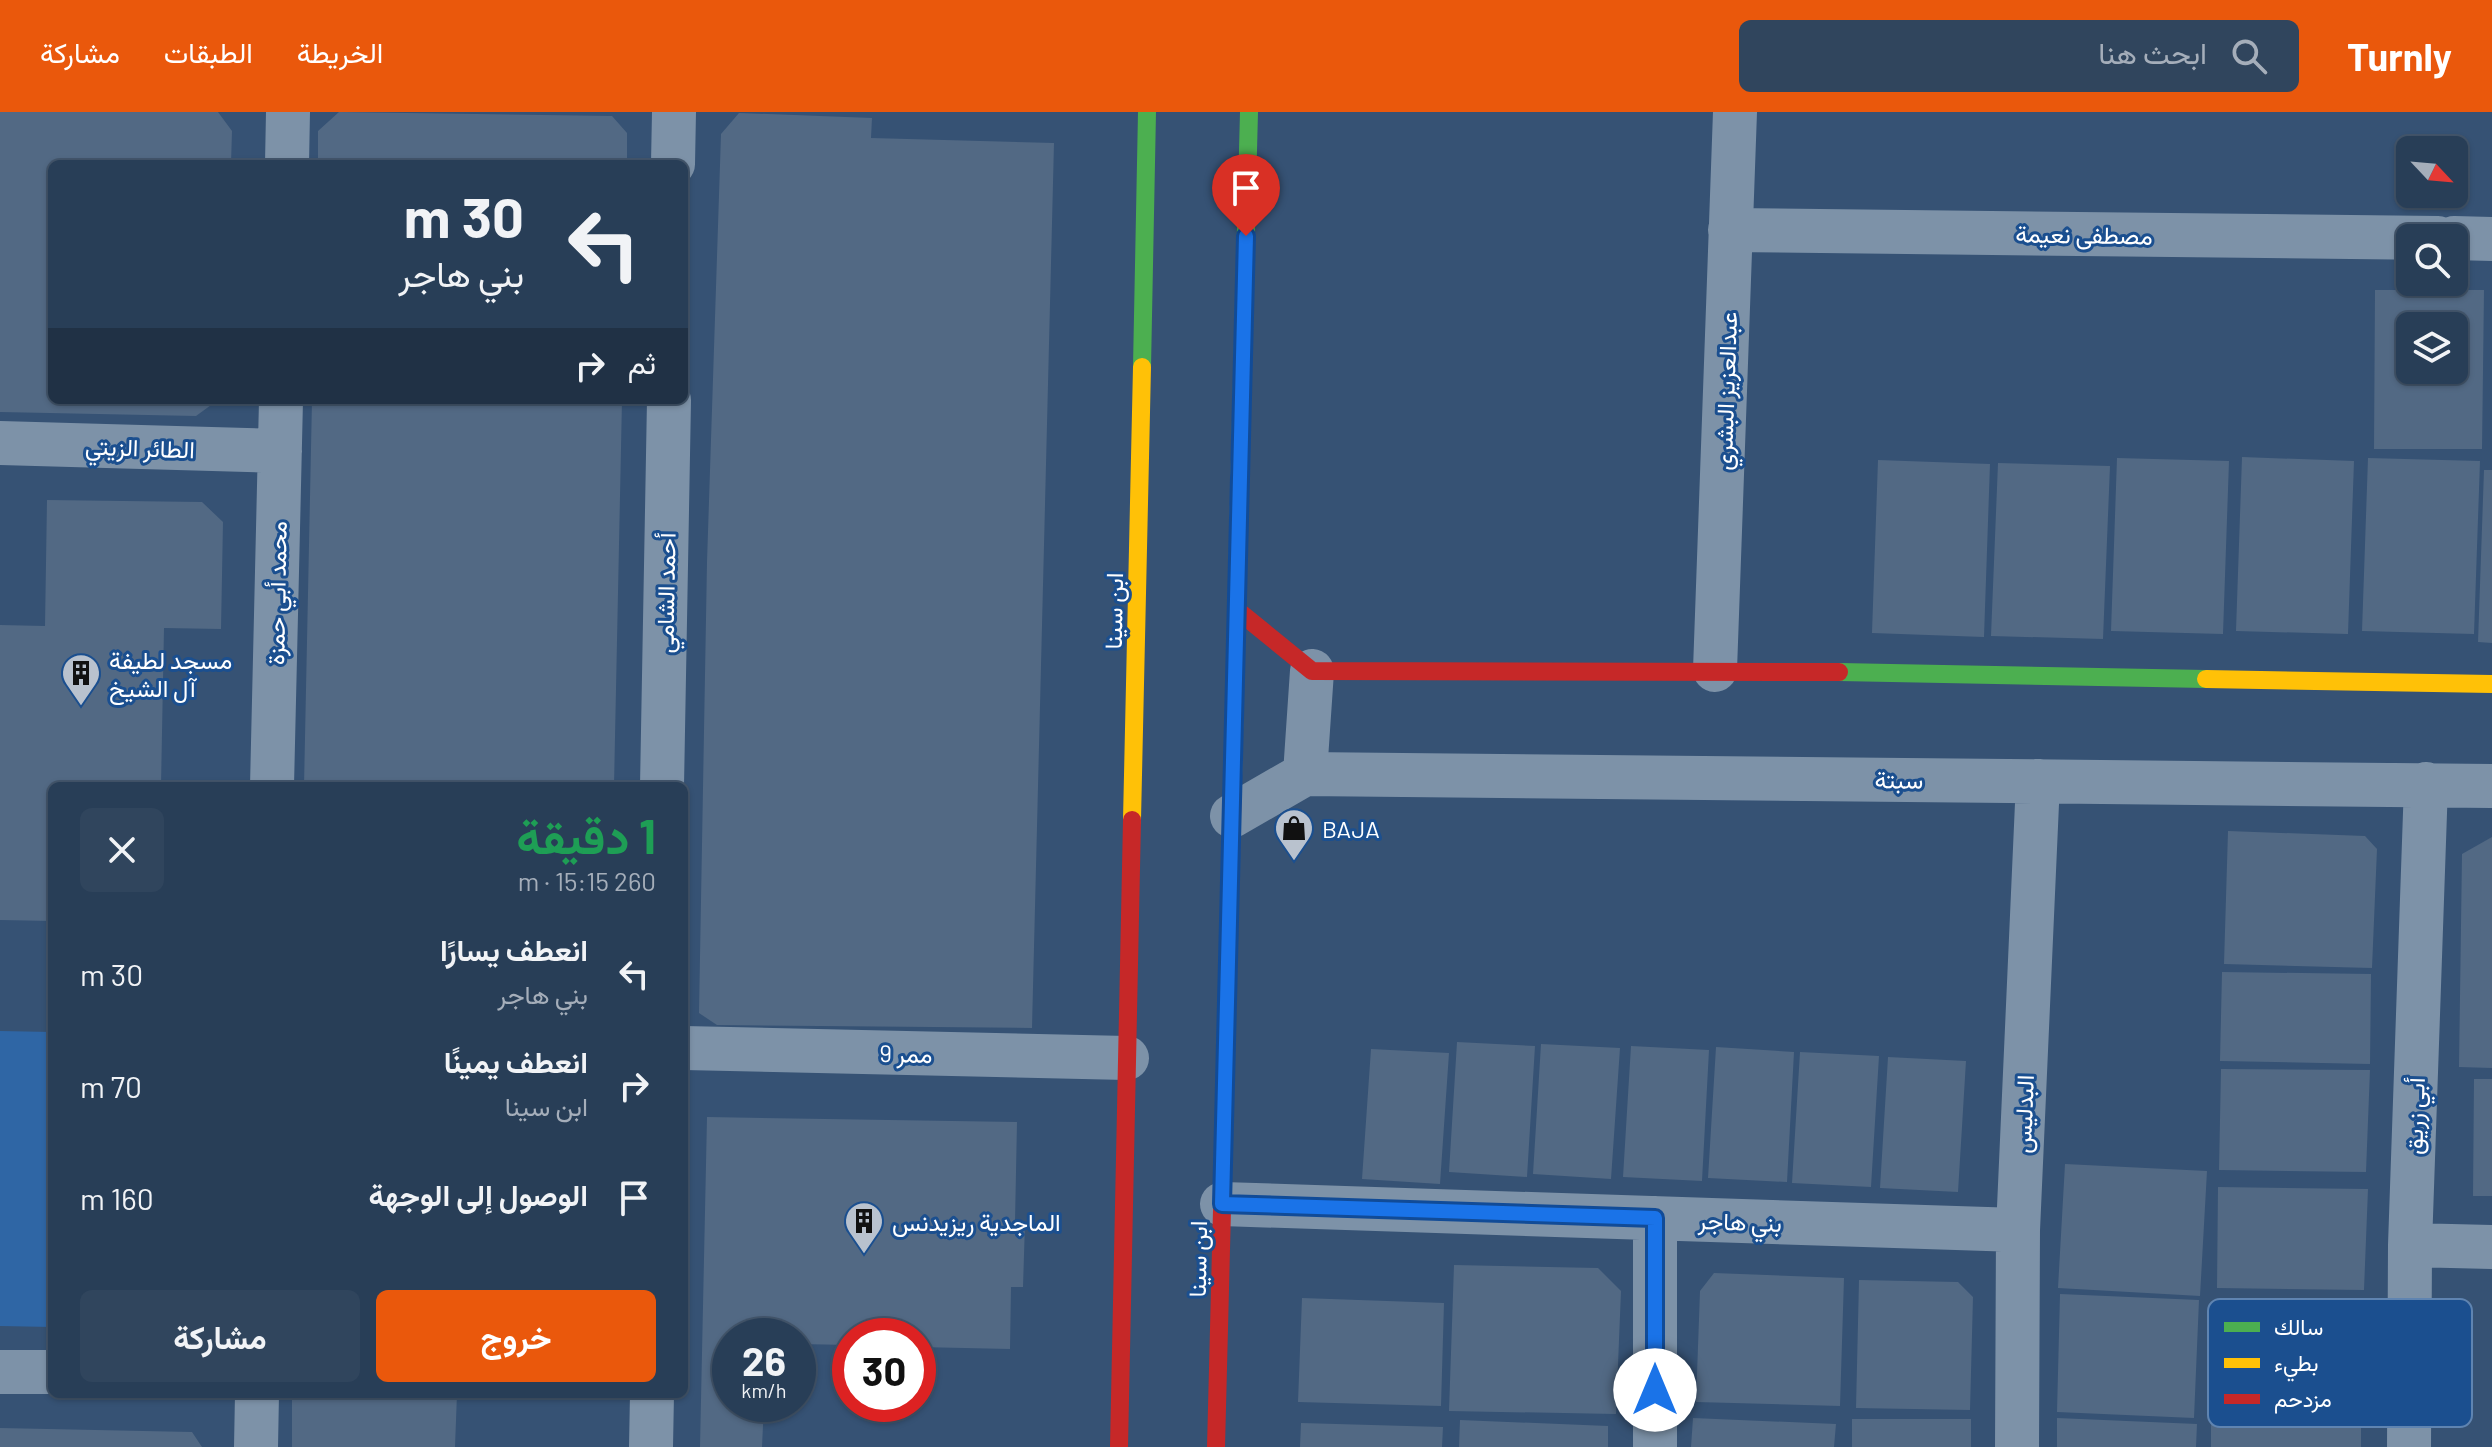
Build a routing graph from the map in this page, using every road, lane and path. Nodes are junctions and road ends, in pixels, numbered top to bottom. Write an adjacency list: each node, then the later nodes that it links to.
1 (288, 112): 6 (street)
2 (674, 112): 7 (street)
3 (1147, 112): 28 (street, ابن سينا)
4 (1249, 112): 16 (street, ابن سينا)
5 (1735, 112): 8 (street, عبدالعزيز البشري)
6 (287, 160)
7 (673, 160)
8 (1730, 230): 9 (street, مصطفى نعيمة); 17 (street, عبدالعزيز البشري)
9 (2396, 238)
10 (2468, 238): 11 (street)
11 (2492, 239)
12 (281, 404): 15 (street, محمد أبي حمزة)
13 (669, 404): 23 (street, أحمد الشامي)
14 (0, 443): 15 (street, الطائر الزيتي)
15 (280, 451): 22 (street, محمد أبي حمزة)
16 (1237, 610): 18 (street); 26 (street, ابن سينا)
17 (1715, 670): 18 (street); 19 (street)
18 (1312, 671): 20 (street)
19 (2492, 684)
20 (1305, 774): 21 (street, سبتة); 26 (street)
21 (2038, 781): 24 (street, سبتة); 31 (street, البدليس)
22 (272, 782)
23 (662, 782)
24 (2426, 784): 25 (street, سبتة); 32 (street, أبي زريق)
25 (2492, 786)
26 (1232, 816): 29 (street, ابن سينا)
27 (688, 1048): 28 (street, ممر 9)
28 (1127, 1058): 42 (street, ابن سينا)
29 (1222, 1204): 30 (street, بني هاجر); 43 (street, ابن سينا)
30 (1655, 1218): 31 (street, بني هاجر); 44 (street)
31 (2018, 1230): 45 (street, البدليس)
32 (2410, 1245): 33 (street); 34 (street, أبي زريق)
33 (2492, 1247)
34 (2410, 1299)
35 (0, 1372): 36 (street)
36 (48, 1372)
37 (257, 1398): 40 (street)
38 (652, 1398): 41 (street)
39 (2409, 1427): 46 (street, أبي زريق)
40 (256, 1447)
41 (651, 1447)
42 (1119, 1447)
43 (1216, 1447)
44 (1655, 1447)
45 (2017, 1447)
46 (2409, 1447)

